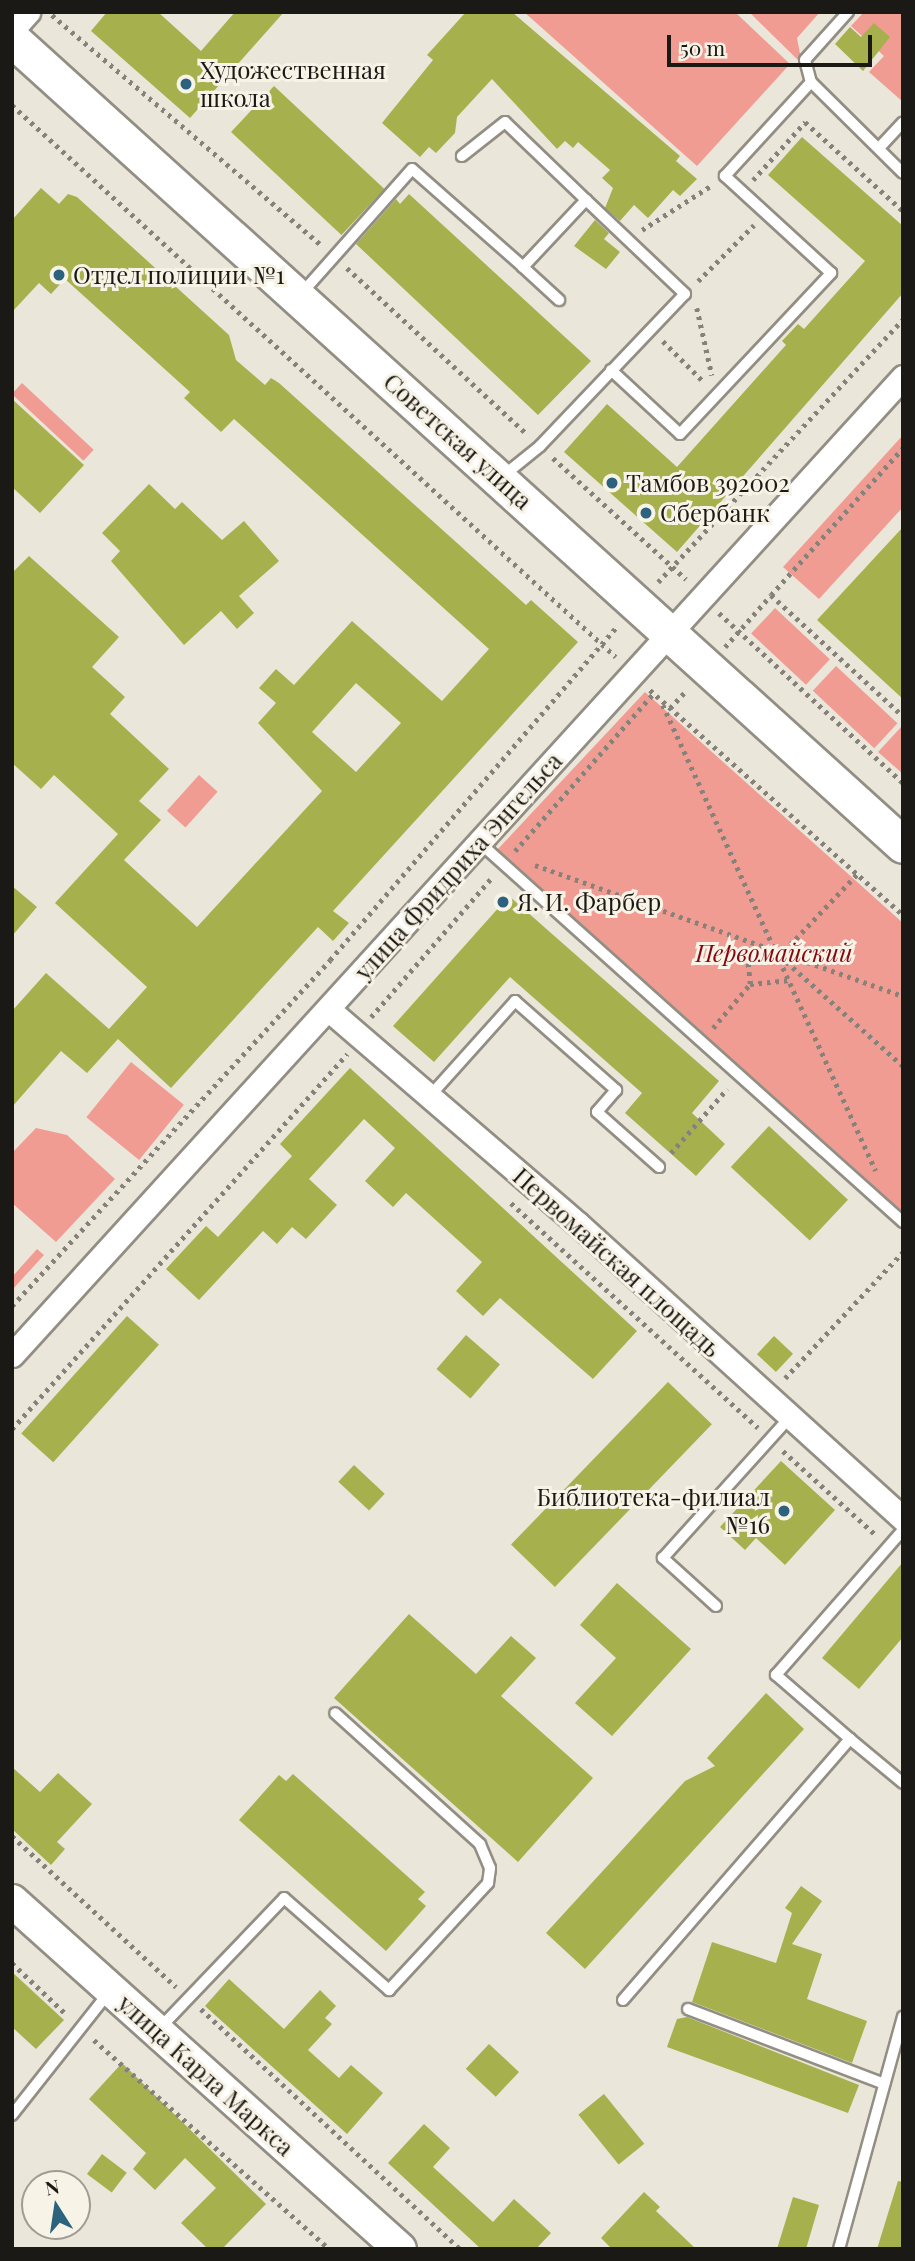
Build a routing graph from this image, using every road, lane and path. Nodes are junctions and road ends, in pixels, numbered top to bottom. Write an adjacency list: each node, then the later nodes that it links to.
1 (28, 12): 4 (street)
2 (48, 12): 18 (path)
3 (848, 12): 6 (lane)
4 (12, 30)
5 (12, 39): 21 (main road, Советская улица)
6 (811, 82): 9 (lane); 12 (lane)
7 (12, 105): 37 (path)
8 (903, 122): 9 (lane)
9 (879, 148): 11 (lane)
10 (462, 156): 14 (lane)
11 (903, 173)
12 (725, 176): 13 (path); 16 (lane); 17 (path)
13 (751, 182): 15 (path); 16 (path)
14 (586, 200): 17 (lane); 19 (lane)
15 (903, 211)
16 (765, 214): 20 (path); 27 (lane)
17 (625, 239): 20 (lane)
18 (331, 254): 19 (lane); 21 (lane); 28 (path)
19 (523, 267): 22 (lane)
20 (688, 290): 24 (lane); 27 (path)
21 (297, 299): 30 (main road, Советская улица)
22 (559, 300)
23 (903, 319): 31 (path)
24 (651, 329): 25 (lane); 27 (path)
25 (611, 370): 27 (lane); 28 (lane)
26 (903, 377): 33 (street, улица Фридриха Энгельса)
27 (717, 395)
28 (540, 446): 30 (lane); 31 (path)
29 (903, 448): 32 (path)
30 (500, 478): 34 (main road, Советская улица)
31 (673, 566): 33 (path); 34 (path)
32 (771, 595): 35 (path); 43 (path)
33 (704, 597): 35 (path); 36 (street, улица Фридриха Энгельса)
34 (638, 602): 36 (main road, Советская улица); 37 (path)
35 (738, 632): 38 (path); 44 (path)
36 (670, 633): 38 (main road, Советская улица); 39 (street, улица Фридриха Энгельса)
37 (601, 644): 39 (path); 66 (path)
38 (708, 666): 42 (path); 46 (main road, Советская улица)
39 (633, 673): 40 (path); 45 (street, улица Фридриха Энгельса)
40 (653, 694): 41 (path); 47 (path)
41 (661, 701): 42 (path); 51 (path)
42 (670, 708): 48 (path)
43 (903, 716)
44 (903, 783)
45 (480, 843): 47 (lane); 55 (street, улица Фридриха Энгельса)
46 (903, 845)
47 (503, 864): 50 (path); 56 (lane); 57 (path)
48 (857, 875): 49 (path); 51 (path)
49 (903, 915)
50 (746, 941): 51 (path); 53 (path)
51 (780, 956): 52 (path); 54 (path); 59 (path)
52 (791, 980): 53 (path); 64 (path)
53 (750, 984): 56 (path)
54 (903, 996)
55 (328, 1009): 57 (street, Первомайская площадь); 67 (street, улица Фридриха Энгельса)
56 (701, 1042): 60 (lane)
57 (353, 1045): 58 (path); 61 (street, Первомайская площадь); 70 (path)
58 (358, 1063)
59 (903, 1066)
60 (739, 1076): 62 (path); 64 (lane)
61 (429, 1097): 62 (lane); 68 (street, Первомайская площадь)
62 (659, 1167)
63 (502, 1195): 71 (path)
64 (900, 1220)
65 (903, 1252): 68 (path)
66 (12, 1306)
67 (12, 1355)
68 (768, 1397): 69 (street, Первомайская площадь)
69 (790, 1417): 71 (lane); 72 (street, Первомайская площадь)
70 (12, 1429)
71 (770, 1439): 74 (path); 75 (lane)
72 (903, 1519)
73 (903, 1530): 74 (lane)
74 (888, 1546): 77 (lane)
75 (716, 1606)
76 (335, 1713): 83 (lane)
77 (850, 1739): 78 (lane); 84 (lane)
78 (903, 1783)
79 (12, 1836): 83 (path)
80 (12, 1901): 82 (main road, улица Карла Маркса)
81 (12, 1963): 87 (path)
82 (111, 1990): 87 (lane); 88 (main road, улица Карла Маркса)
83 (188, 1998): 88 (lane); 94 (path)
84 (623, 2000)
85 (688, 2009): 90 (lane)
86 (903, 2017): 89 (lane)
87 (81, 2029): 91 (lane); 92 (path)
88 (157, 2031): 93 (main road, улица Карла Маркса)
89 (897, 2060): 90 (lane)
90 (884, 2084): 95 (lane)
91 (12, 2115)
92 (329, 2249)
93 (400, 2249)
94 (460, 2249)
95 (839, 2249)

